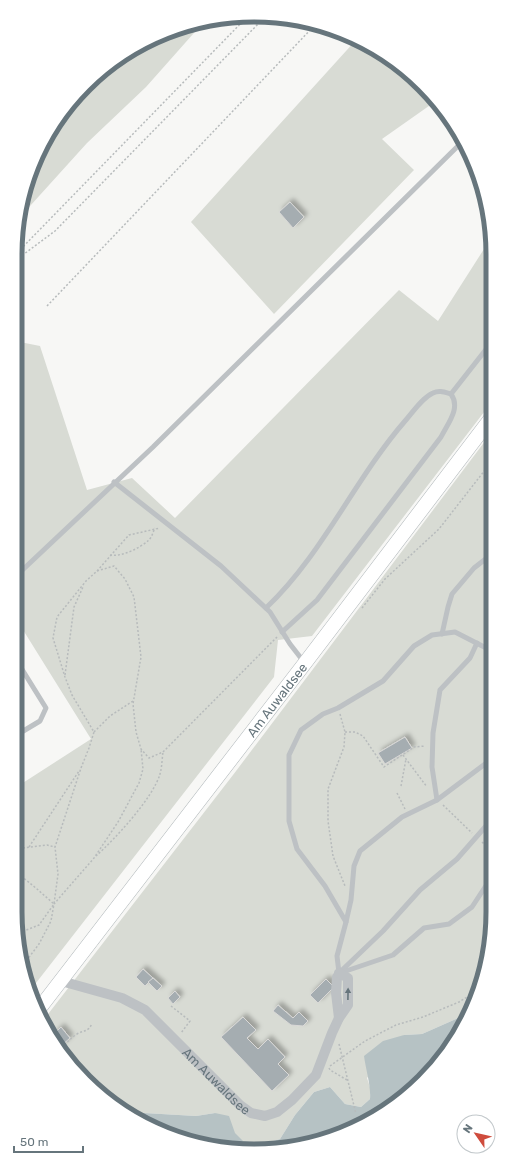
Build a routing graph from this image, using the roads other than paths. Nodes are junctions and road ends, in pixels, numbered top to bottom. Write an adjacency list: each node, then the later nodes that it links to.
1 (459, 145): 5 (lane)
2 (486, 349): 3 (lane)
3 (451, 394): 8 (lane); 9 (lane)
4 (486, 425): 13 (street, Am Auwaldsee)
5 (114, 482): 7 (lane); 8 (lane)
6 (486, 559): 10 (lane)
7 (22, 570)
8 (266, 608): 9 (lane)
9 (282, 632): 13 (lane)
10 (442, 634): 11 (lane); 20 (lane)
11 (477, 643): 12 (lane); 17 (lane)
12 (486, 648)
13 (305, 663): 22 (street, Am Auwaldsee)
14 (22, 671): 15 (lane)
15 (22, 732)
16 (486, 763): 17 (lane)
17 (437, 800): 20 (lane)
18 (486, 827): 21 (lane)
19 (486, 886): 21 (lane)
20 (346, 922): 21 (lane)
21 (338, 975): 22 (street, Am Auwaldsee)
22 (61, 981): 23 (street, Am Auwaldsee)
23 (42, 1005)

